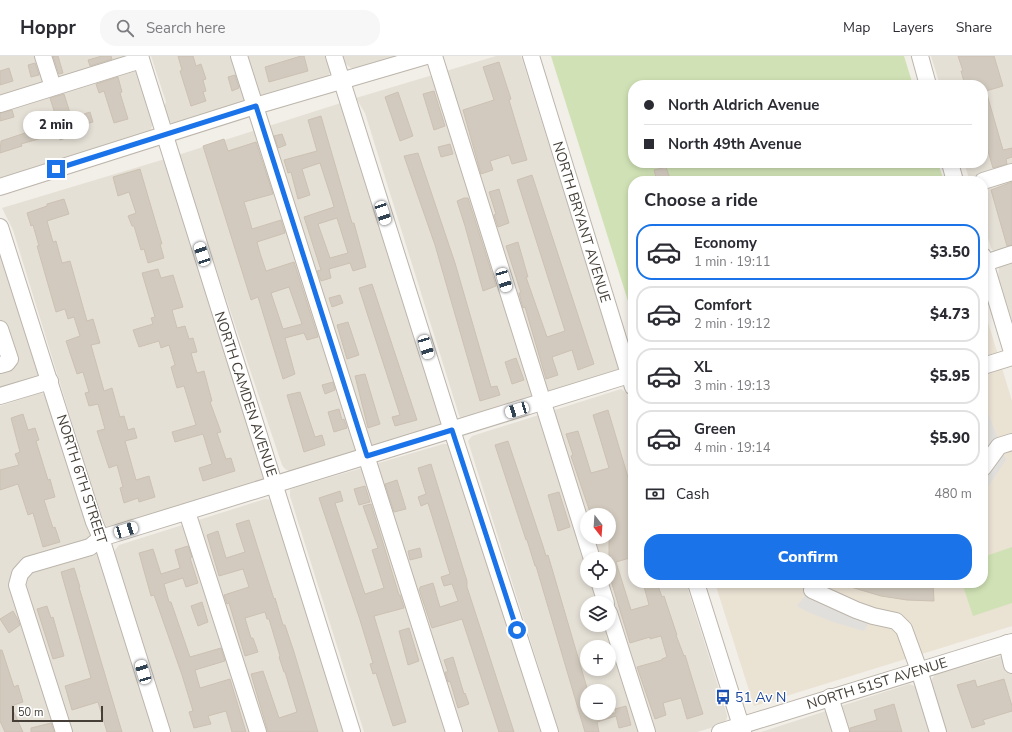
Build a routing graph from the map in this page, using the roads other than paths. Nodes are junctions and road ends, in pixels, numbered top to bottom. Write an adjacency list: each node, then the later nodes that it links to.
1 (43, 56): 11 (street)
2 (240, 56): 13 (street)
3 (334, 56): 10 (street)
4 (426, 56): 10 (street)
5 (434, 56): 30 (street)
6 (531, 56): 26 (street, NORTH BRYANT AVENUE)
7 (920, 56): 9 (street)
8 (141, 58): 11 (street); 14 (street, NORTH CAMDEN AVENUE)
9 (927, 80)
10 (342, 81): 13 (street); 31 (street)
11 (53, 87): 12 (street)
12 (0, 104)
13 (256, 106): 14 (street); 33 (street)
14 (164, 135): 17 (street); 35 (street, NORTH CAMDEN AVENUE)
15 (1012, 172): 16 (street)
16 (988, 179)
17 (0, 187)
18 (0, 227): 27 (street, NORTH 6TH STREET)
19 (1012, 254): 20 (street)
20 (988, 259)
21 (988, 273): 23 (street)
22 (0, 329): 25 (street)
23 (1012, 352): 24 (street)
24 (988, 364)
25 (0, 365)
26 (628, 371)
27 (50, 381): 29 (street); 37 (street, NORTH 6TH STREET)
28 (628, 382): 30 (street)
29 (0, 396)
30 (542, 402): 31 (street); 38 (street)
31 (452, 430): 33 (street); 52 (street)
32 (1005, 444): 34 (street)
33 (367, 456): 35 (street); 51 (street)
34 (988, 463)
35 (275, 485): 36 (street); 50 (street, NORTH CAMDEN AVENUE)
36 (187, 512): 37 (street); 49 (street)
37 (101, 538): 47 (street); 48 (street, NORTH 6TH STREET)
38 (590, 552)
39 (698, 588): 46 (street)
40 (812, 590): 44 (street)
41 (615, 632): 53 (street)
42 (1009, 643): 43 (street); 44 (street, NORTH 51ST AVENUE)
43 (1012, 665)
44 (919, 670): 45 (street, NORTH 51ST AVENUE); 56 (street)
45 (830, 697): 46 (street, NORTH 51ST AVENUE); 55 (street)
46 (742, 729): 54 (street, NORTH 51ST AVENUE)
47 (64, 732)
48 (162, 732)
49 (258, 732)
50 (352, 732)
51 (454, 732)
52 (550, 732)
53 (647, 732)
54 (720, 732)
55 (841, 732)
56 (938, 732)

